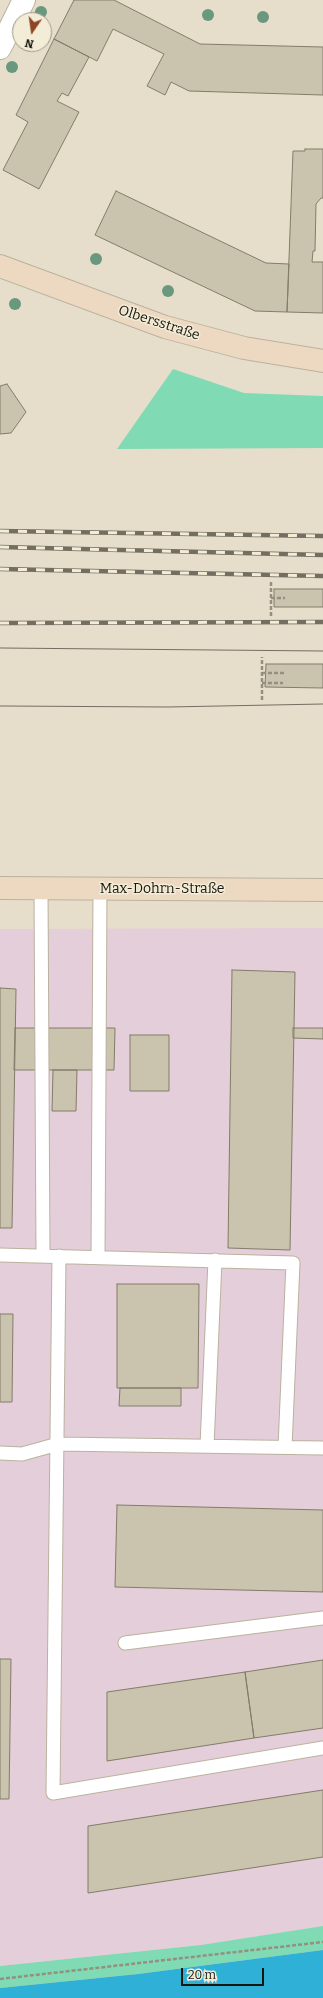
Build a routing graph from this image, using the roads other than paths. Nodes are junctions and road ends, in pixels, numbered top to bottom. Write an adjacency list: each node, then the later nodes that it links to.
1 (24, 0): 2 (street)
2 (0, 48)
3 (0, 266): 4 (street, Olbersstraße)
4 (323, 361)
5 (0, 888): 6 (street, Max-Dohrn-Straße)
6 (40, 888): 7 (street, Max-Dohrn-Straße); 10 (lane)
7 (100, 889): 8 (street, Max-Dohrn-Straße); 12 (lane)
8 (323, 890)
9 (0, 1255): 10 (lane)
10 (43, 1256): 11 (lane)
11 (59, 1256): 12 (lane); 14 (lane)
12 (98, 1257): 13 (lane)
13 (215, 1260): 15 (lane); 16 (lane)
14 (58, 1444): 15 (lane); 18 (lane); 21 (lane)
15 (208, 1446): 16 (lane)
16 (284, 1447): 17 (lane)
17 (323, 1448)
18 (0, 1453)
19 (323, 1618): 20 (lane)
20 (125, 1643)
21 (323, 1748)

